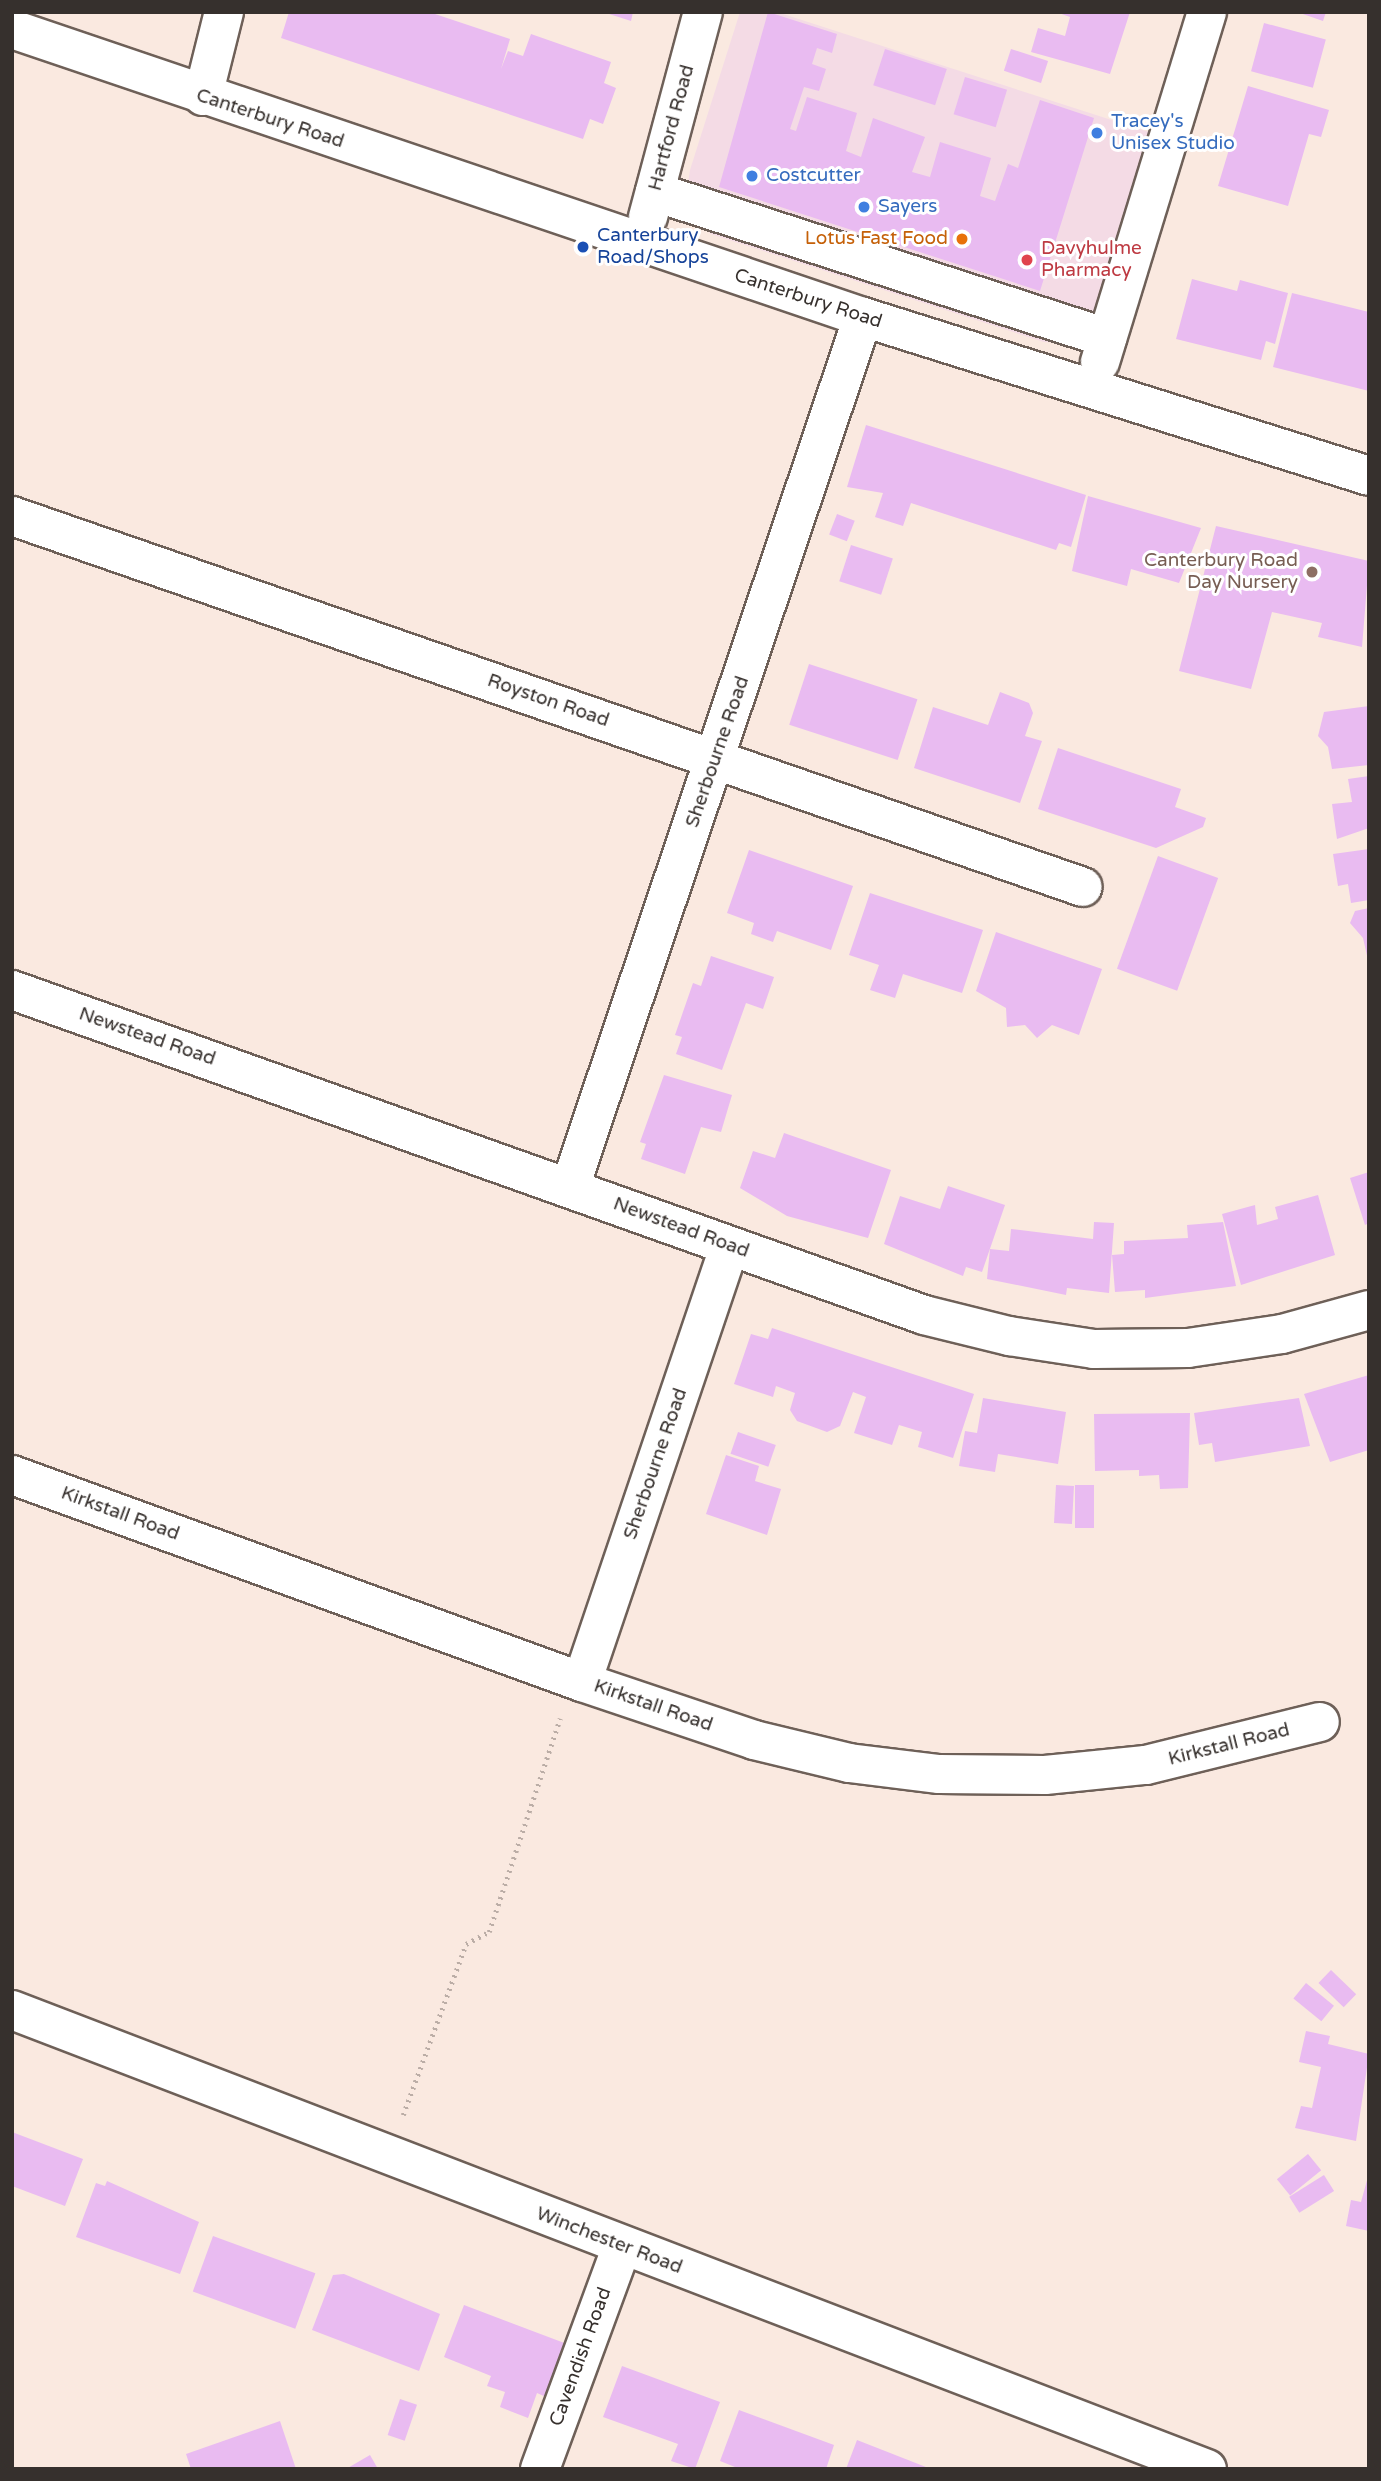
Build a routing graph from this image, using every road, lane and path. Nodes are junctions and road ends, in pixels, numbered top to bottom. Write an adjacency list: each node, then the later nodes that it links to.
1 (224, 12): 5 (street)
2 (703, 12): 6 (street, Hartford Road)
3 (1207, 12): 9 (street)
4 (12, 29): 5 (street, Canterbury Road)
5 (203, 96): 7 (street, Canterbury Road)
6 (655, 192): 7 (street, Hartford Road); 9 (street)
7 (640, 243): 8 (street, Canterbury Road)
8 (863, 317): 10 (street, Canterbury Road); 13 (street, Sherbourne Road)
9 (1107, 338): 10 (street)
10 (1091, 390): 11 (street, Canterbury Road)
11 (1369, 476)
12 (12, 516): 13 (street, Royston Road)
13 (716, 759): 14 (street, Royston Road); 16 (street, Sherbourne Road)
14 (1083, 887)
15 (12, 990): 16 (street, Newstead Road)
16 (570, 1187): 17 (street, Newstead Road)
17 (730, 1246): 18 (street, Newstead Road); 20 (street, Sherbourne Road)
18 (1369, 1310)
19 (12, 1475): 20 (street, Kirkstall Road)
20 (582, 1682): 21 (street, Kirkstall Road); 23 (path)
21 (1320, 1722)
22 (12, 2010): 23 (street, Winchester Road)
23 (389, 2155): 24 (street, Winchester Road)
24 (622, 2246): 25 (street, Cavendish Road); 26 (street, Winchester Road)
25 (540, 2469)
26 (1207, 2469)

